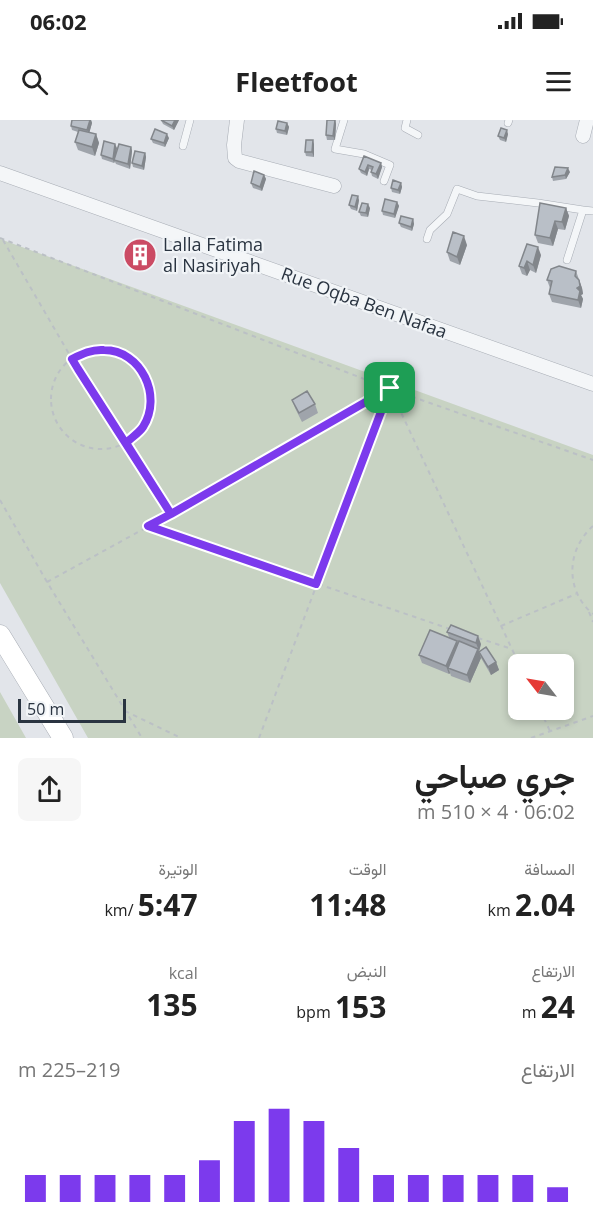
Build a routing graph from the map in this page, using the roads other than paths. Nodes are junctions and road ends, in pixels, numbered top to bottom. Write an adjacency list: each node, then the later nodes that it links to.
1 (190, 120): 8 (lane)
2 (237, 120): 11 (street)
3 (344, 120): 10 (lane)
4 (407, 120): 6 (lane)
5 (587, 120): 7 (street)
6 (418, 135)
7 (583, 136)
8 (183, 146)
9 (0, 173): 16 (street, Rue Oqba Ben Nafaa)
10 (384, 181)
11 (334, 186)
12 (583, 210): 13 (lane); 14 (lane); 15 (lane)
13 (593, 211)
14 (427, 239)
15 (567, 260)
16 (593, 384)
17 (0, 635): 18 (main road)
18 (63, 738)

